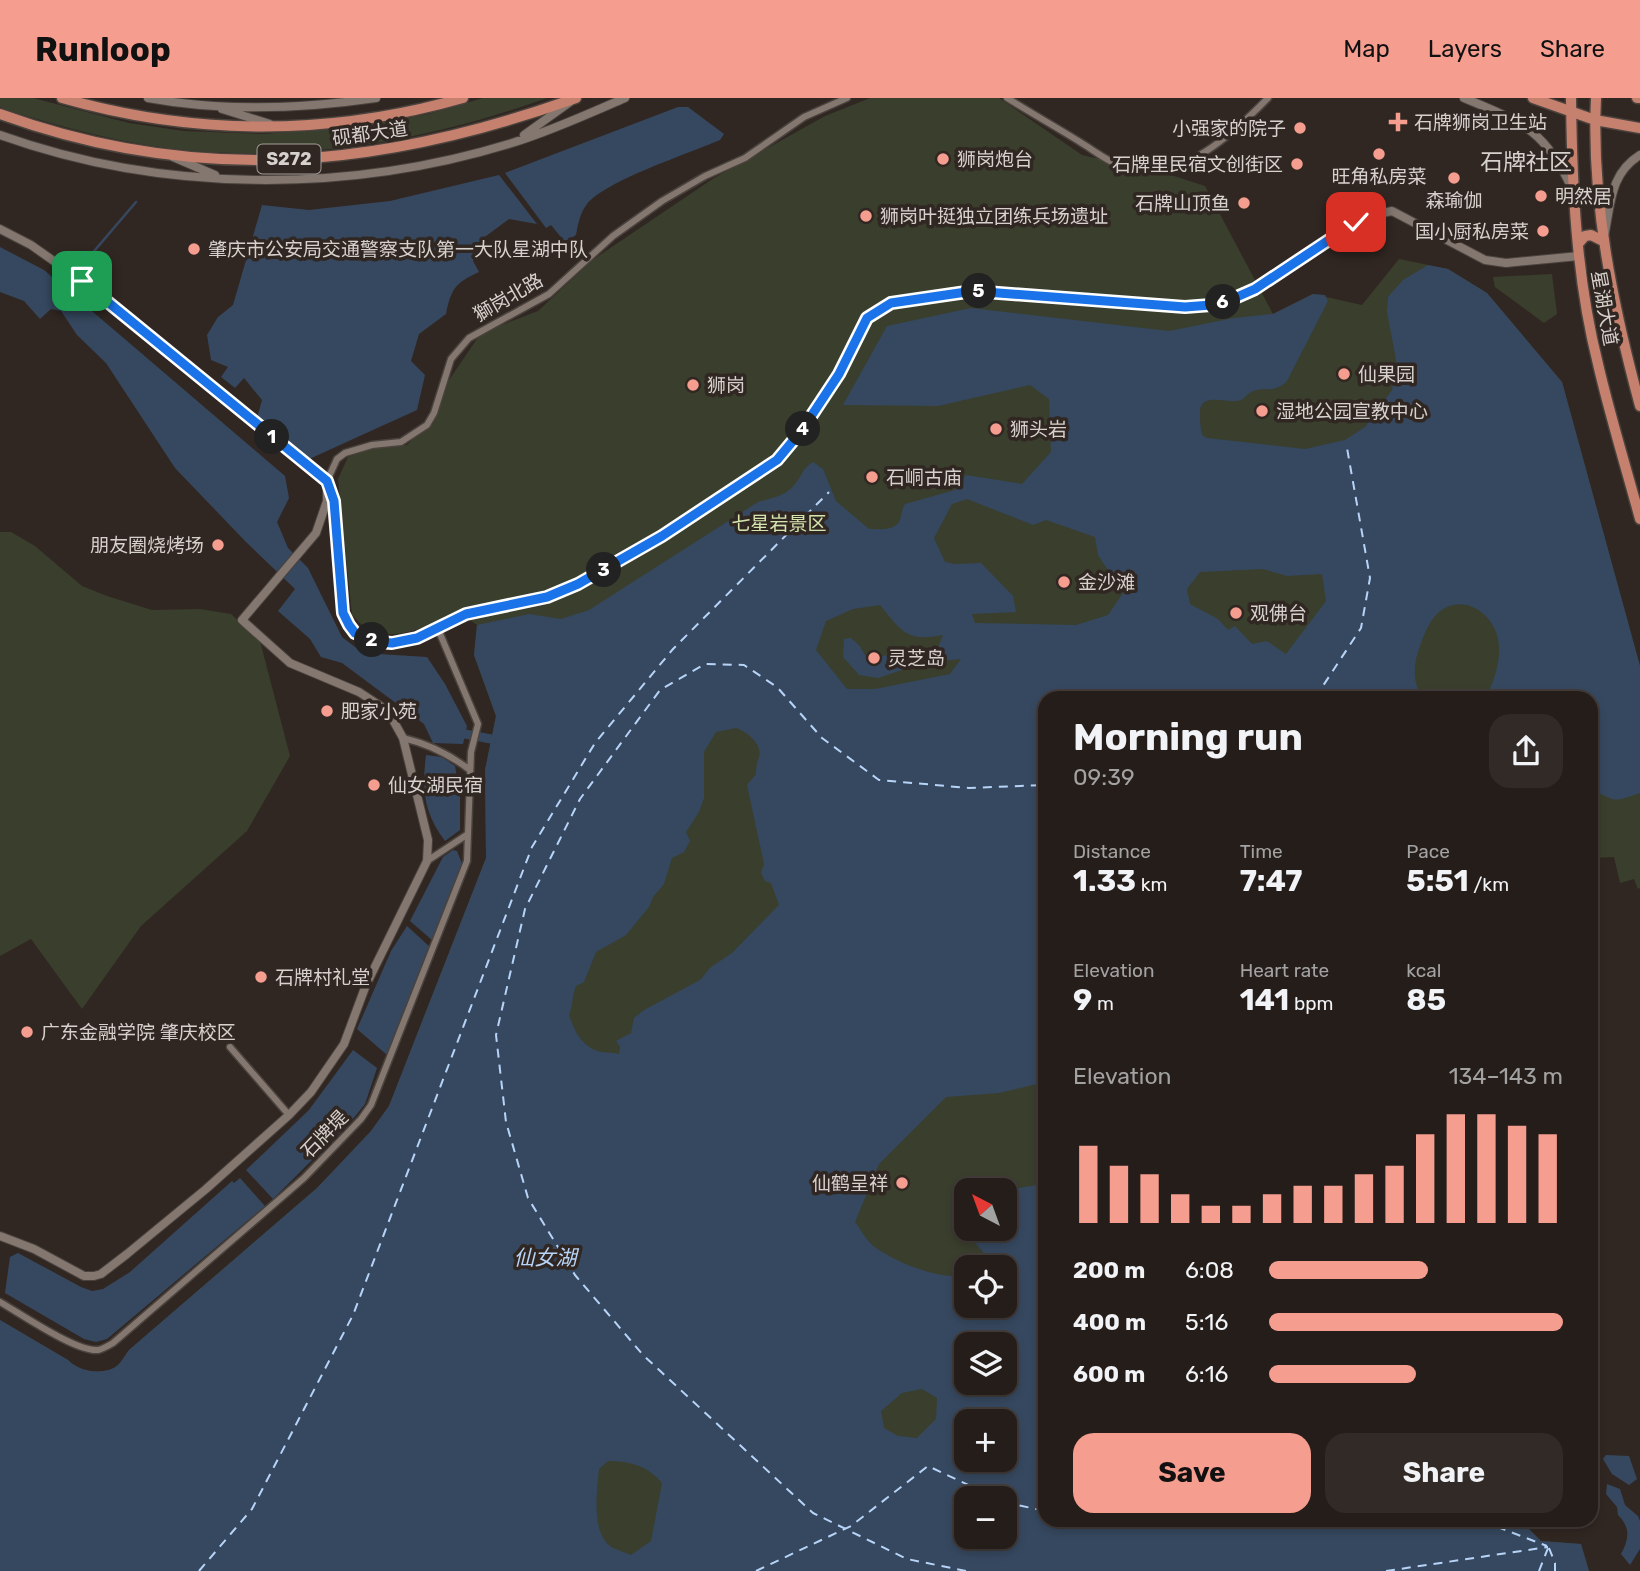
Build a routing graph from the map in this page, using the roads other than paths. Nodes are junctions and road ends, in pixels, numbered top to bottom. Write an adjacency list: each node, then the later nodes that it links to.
1 (62, 98): 18 (main road, 砚都大道 / S272)
2 (148, 98): 14 (street)
3 (376, 98): 14 (street)
4 (463, 98): 18 (main road, 砚都大道 / S272)
5 (576, 98): 21 (street); 22 (main road, 砚都大道 / S272)
6 (625, 98): 21 (street)
7 (847, 98): 32 (street, 獅岗北路)
8 (1007, 98): 9 (street)
9 (1268, 98)
10 (1464, 98): 25 (street)
11 (1533, 98): 15 (main road)
12 (1571, 98): 15 (main road, 星湖大道)
13 (1596, 98): 17 (main road, 星湖大道)
14 (212, 106): 18 (street)
15 (1571, 112): 17 (main road); 25 (main road, 星湖大道)
16 (0, 114): 22 (main road, 砚都大道 / S272)
17 (1595, 120): 19 (main road); 27 (main road, 星湖大道)
18 (280, 127)
19 (1640, 128)
20 (0, 135): 24 (street)
21 (513, 143): 24 (street)
22 (170, 155): 24 (street)
23 (1640, 155): 27 (street)
24 (223, 178)
25 (1572, 190): 28 (main road, 星湖大道)
26 (0, 229): 32 (street)
27 (1603, 242): 28 (main road); 30 (main road, 星湖大道)
28 (1578, 244): 29 (main road, 星湖大道)
29 (1579, 256): 33 (main road, 星湖大道); 34 (street)
30 (1637, 380): 31 (main road, 星湖大道)
31 (1640, 406)
32 (327, 481): 34 (street); 35 (street)
33 (1640, 519)
34 (438, 629): 36 (street, 石牌堤)
35 (403, 738): 36 (street); 38 (street)
36 (470, 770): 37 (street, 石牌堤)
37 (468, 834): 38 (street); 42 (street, 石牌堤)
38 (427, 861): 40 (street)
39 (230, 1047): 40 (street)
40 (289, 1115): 41 (street)
41 (0, 1236)
42 (0, 1302)

